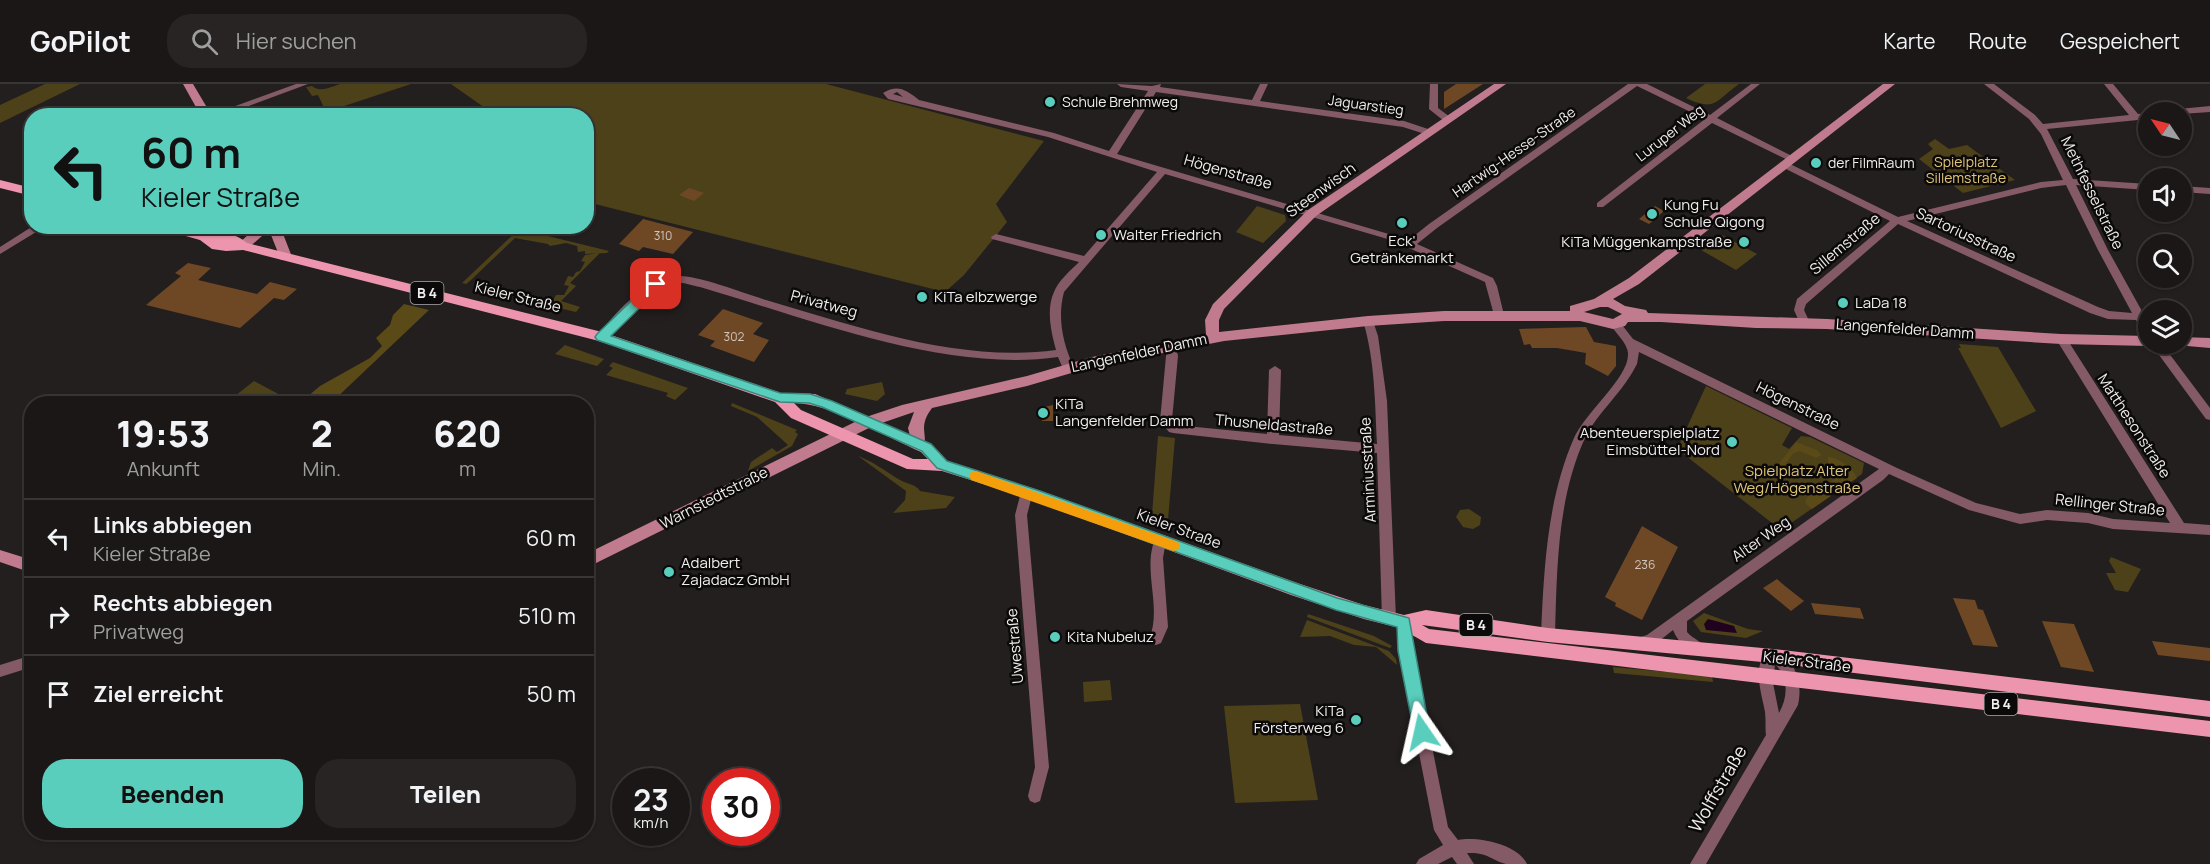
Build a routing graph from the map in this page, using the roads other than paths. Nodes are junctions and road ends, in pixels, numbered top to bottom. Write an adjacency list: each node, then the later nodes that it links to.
1 (188, 84): 16 (street)
2 (304, 84): 17 (street)
3 (1121, 84): 13 (street, Jaguarstieg)
4 (1264, 84): 15 (street)
5 (1434, 84): 22 (street)
6 (1502, 84): 22 (street, Steenwisch)
7 (1634, 84): 43 (street, Hartwig-Hesse-Straße)
8 (1640, 84): 23 (street, Sartoriusstraße)
9 (1756, 84): 23 (street, Luruper Weg)
10 (1890, 84): 27 (street)
11 (1988, 84): 24 (street, Methfesselstraße)
12 (2108, 84): 20 (street)
13 (1156, 86): 15 (street, Jaguarstieg); 26 (street)
14 (916, 102): 26 (street, Högenstraße)
15 (1255, 103): 25 (street, Jaguarstieg)
16 (202, 108)
17 (235, 108)
18 (2210, 109): 19 (street)
19 (2192, 111)
20 (2135, 117): 21 (street); 24 (street)
21 (2138, 117)
22 (1447, 119): 25 (street, Steenwisch)
23 (1710, 119): 27 (street, Sartoriusstraße); 35 (street, Luruper Weg)
24 (2041, 127): 29 (street, Methfesselstraße)
25 (1428, 132): 36 (street, Steenwisch)
26 (1111, 155): 28 (street, Högenstraße)
27 (1789, 162): 37 (street, Sartoriusstraße); 48 (street)
28 (1163, 171): 36 (street, Högenstraße); 47 (street)
29 (2069, 182): 31 (street, Sillemstraße); 37 (street, Sillemstraße); 52 (street, Methfesselstraße)
30 (0, 184): 32 (main road)
31 (2138, 186)
32 (24, 190)
33 (2192, 190): 34 (street)
34 (2210, 191)
35 (1600, 205)
36 (1312, 213): 43 (street, Högenstraße); 57 (street, Steenwisch)
37 (1897, 220): 53 (street, Sartoriusstraße); 55 (street, Sillemstraße)
38 (28, 234): 45 (street)
39 (196, 234): 44 (main road, Kieler Straße / B 4)
40 (257, 234): 44 (street)
41 (277, 234): 46 (street)
42 (996, 237): 47 (street)
43 (1411, 244): 50 (street, Högenstraße)
44 (243, 246): 46 (main road, Kieler Straße / B 4)
45 (0, 251)
46 (286, 257): 56 (main road, Kieler Straße / B 4)
47 (1086, 260): 64 (street)
48 (1634, 281): 49 (street); 51 (street)
49 (1596, 310): 50 (street, Langenfelder Damm); 51 (street, Langenfelder Damm); 51 (street, Langenfelder Damm)
50 (1498, 312): 54 (street, Langenfelder Damm)
51 (1620, 315): 55 (street, Langenfelder Damm); 60 (street, Högenstraße)
52 (2138, 315)
53 (2138, 317)
54 (1368, 321): 57 (street, Langenfelder Damm); 75 (street, Arminiusstraße)
55 (1805, 323): 58 (street, Langenfelder Damm)
56 (602, 337): 64 (street, Privatweg); 68 (main road, Kieler Straße / B 4)
57 (1213, 338): 63 (street, Langenfelder Damm)
58 (2061, 339): 59 (street, Langenfelder Damm); 80 (street, Matthesonstraße)
59 (2138, 340)
60 (1629, 342): 77 (street, Högenstraße); 88 (street)
61 (2192, 342): 62 (street)
62 (2210, 343)
63 (1171, 347): 66 (street, Langenfelder Damm); 73 (street, Thusneldastraße)
64 (1061, 353): 66 (street)
65 (2164, 354): 70 (street)
66 (1068, 368): 69 (street, Langenfelder Damm)
67 (1275, 370): 73 (street)
68 (780, 398): 71 (main road, Kieler Straße / B 4); 72 (main road, Kieler Straße / B 4)
69 (927, 404): 71 (street, Langenfelder Damm); 74 (street)
70 (2210, 416)
71 (868, 422): 72 (street, Langenfelder Damm); 74 (main road, Kieler Straße / B 4)
72 (842, 434): 76 (main road, Kieler Straße / B 4); 84 (street, Warnstedtstraße)
73 (1273, 440): 75 (street, Thusneldastraße)
74 (918, 444): 76 (main road, Kieler Straße / B 4)
75 (1384, 449): 87 (street, Arminiusstraße)
76 (942, 465): 78 (main road, Kieler Straße / B 4)
77 (1887, 468): 79 (street, Högenstraße); 86 (street, Alter Weg)
78 (1027, 492): 82 (main road, Kieler Straße / B 4); 100 (street, Uwestraße)
79 (1973, 507): 80 (street, Rellinger Straße)
80 (2181, 529): 81 (street, Rellinger Straße)
81 (2210, 530)
82 (1160, 541): 87 (main road, Kieler Straße / B 4); 89 (street)
83 (0, 556): 85 (street)
84 (594, 558)
85 (24, 564)
86 (1682, 616): 90 (street, Alter Weg); 91 (street)
87 (1396, 621): 88 (main road, Kieler Straße / B 4); 95 (main road, Kieler Straße / B 4); 101 (street, Arminiusstraße)
88 (1548, 635): 90 (main road, Kieler Straße / B 4)
89 (1156, 639)
90 (1636, 643): 91 (main road, Kieler Straße / B 4)
91 (1701, 649): 92 (main road, Kieler Straße / B 4)
92 (1773, 656): 95 (street); 96 (street); 97 (main road, Kieler Straße / B 4)
93 (24, 664): 94 (street)
94 (0, 671)
95 (1764, 675): 96 (main road, Kieler Straße / B 4); 99 (street, Wolffstraße)
96 (1791, 678): 98 (main road, Kieler Straße / B 4); 99 (street, Wolffstraße)
97 (2210, 709)
98 (2210, 729)
99 (1772, 734): 105 (street, Wolffstraße)
100 (1035, 796)
101 (1454, 848): 102 (street); 103 (street, Arminiusstraße); 104 (street)
102 (1424, 864)
103 (1466, 864)
104 (1519, 864)
105 (1698, 864)

